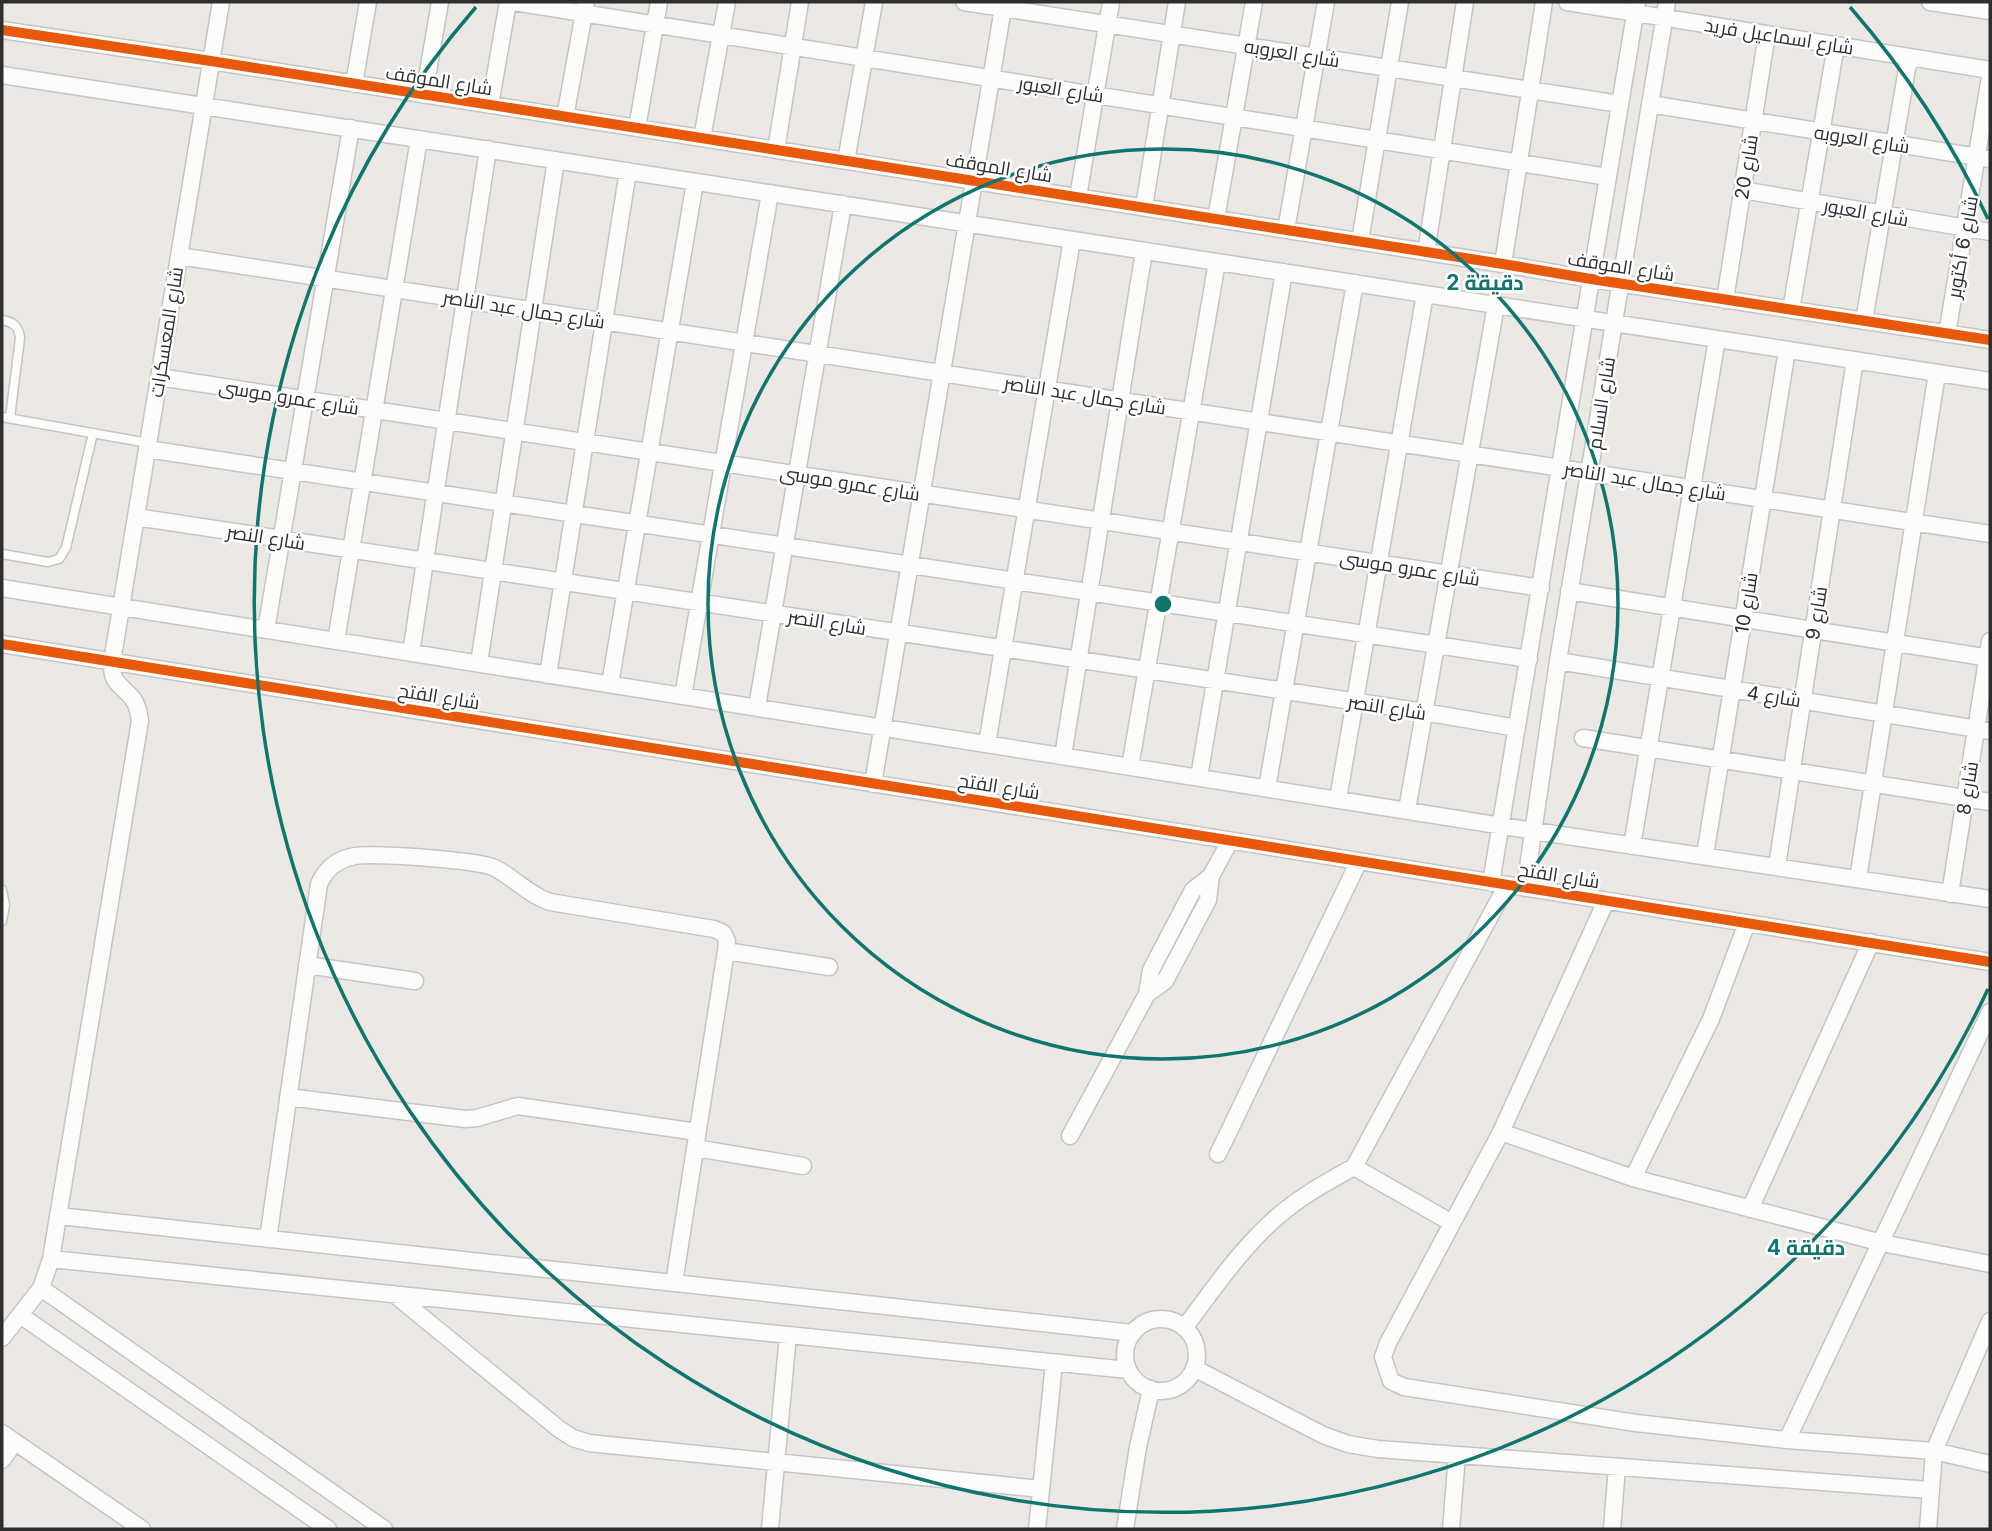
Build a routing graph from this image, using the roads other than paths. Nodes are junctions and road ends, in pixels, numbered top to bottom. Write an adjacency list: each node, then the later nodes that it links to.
1 (221, 2): 37 (street, شارع المعسكرات)
2 (368, 2): 44 (street)
3 (440, 2): 46 (street)
4 (508, 2): 50 (street)
5 (514, 2): 21 (street, شارع العبور)
6 (659, 2): 25 (street)
7 (727, 2): 30 (street)
8 (800, 2): 32 (street)
9 (874, 2): 36 (street)
10 (964, 2): 20 (street, شارع العروبه)
11 (1111, 2): 26 (street)
12 (1177, 2): 28 (street)
13 (1254, 2): 33 (street)
14 (1326, 2): 34 (street)
15 (1400, 2): 38 (street)
16 (1465, 2): 43 (street)
17 (1544, 2): 45 (street)
18 (1567, 2): 22 (street, شارع اسماعيل فريد)
19 (1930, 2): 24 (street)
20 (1004, 5): 26 (street, شارع العروبه); 42 (street)
21 (585, 7): 25 (street, شارع العبور); 53 (street)
22 (1636, 7): 23 (street, شارع اسماعيل فريد); 48 (street, شارع السلام)
23 (1666, 10): 29 (street, شارع اسماعيل فريد); 49 (street, شارع السلام)
24 (1990, 11)
25 (655, 24): 30 (street, شارع العبور); 57 (street)
26 (1107, 24): 28 (street, شارع العروبه); 47 (street)
27 (2, 30): 37 (street, شارع الموقف)
28 (1172, 34): 33 (street, شارع العروبه); 51 (street)
29 (1767, 34): 31 (street, شارع اسماعيل فريد); 55 (street, شارع 20)
30 (721, 35): 32 (street, شارع العبور); 60 (street)
31 (1836, 45): 35 (street, شارع اسماعيل فريد); 59 (street)
32 (793, 46): 36 (street, شارع العبور); 65 (street)
33 (1246, 46): 34 (street, شارع العروبه); 54 (street)
34 (1316, 57): 38 (street, شارع العروبه); 58 (street)
35 (1909, 57): 39 (street, شارع اسماعيل فريد); 63 (street)
36 (864, 58): 42 (street, شارع العبور); 69 (street)
37 (211, 61): 44 (street, شارع الموقف); 52 (street, شارع المعسكرات)
38 (1389, 68): 43 (street, شارع العروبه); 62 (street)
39 (1990, 70)
40 (2, 75): 52 (street)
41 (1990, 77): 67 (street, شارع 6 أكتوبر)
42 (992, 78): 47 (street, شارع العبور); 73 (street)
43 (1453, 78): 45 (street, شارع العروبه); 66 (street)
44 (354, 84): 46 (street, شارع الموقف)
45 (1530, 90): 48 (street, شارع العروبه); 70 (street)
46 (424, 95): 50 (street, شارع الموقف)
47 (1095, 95): 51 (street, شارع العبور); 77 (street)
48 (1620, 104): 72 (street, شارع السلام)
49 (1650, 104): 55 (street, شارع العروبه); 98 (street, شارع السلام)
50 (490, 105): 53 (street, شارع الموقف)
51 (1161, 105): 54 (street, شارع العبور); 80 (street)
52 (204, 106): 56 (street); 91 (street, شارع المعسكرات)
53 (565, 117): 57 (street, شارع الموقف)
54 (1234, 117): 58 (street, شارع العبور); 82 (street)
55 (1753, 121): 59 (street, شارع العروبه); 75 (street, شارع 20)
56 (351, 128): 61 (street); 95 (street)
57 (637, 128): 60 (street, شارع الموقف)
58 (1304, 128): 62 (street, شارع العبور); 85 (street)
59 (1821, 132): 63 (street, شارع العروبه); 78 (street)
60 (702, 138): 65 (street, شارع الموقف)
61 (419, 139): 64 (street); 99 (street)
62 (1377, 139): 66 (street, شارع العبور); 88 (street)
63 (1894, 144): 67 (street, شارع العروبه); 81 (street)
64 (488, 149): 68 (street); 101 (street)
65 (776, 150): 69 (street, شارع الموقف)
66 (1442, 150): 70 (street, شارع العبور); 90 (street)
67 (1984, 158): 84 (street, شارع 6 أكتوبر)
68 (556, 160): 71 (street); 104 (street)
69 (846, 161): 73 (street, شارع الموقف)
70 (1519, 163): 72 (street, شارع العبور); 93 (street)
71 (628, 171): 74 (street); 108 (street)
72 (1608, 177): 96 (street, شارع السلام)
73 (974, 181): 77 (street, شارع الموقف); 83 (street)
74 (695, 182): 76 (street); 111 (street)
75 (1742, 190): 78 (street, شارع العبور); 102 (street, شارع 20)
76 (771, 193): 79 (street); 115 (street)
77 (1078, 197): 80 (street, شارع الموقف)
78 (1809, 202): 81 (street, شارع العبور); 105 (street)
79 (843, 204): 83 (street); 117 (street)
80 (1144, 207): 82 (street, شارع الموقف)
81 (1882, 214): 84 (street, شارع العبور); 109 (street)
82 (1216, 219): 85 (street, شارع الموقف)
83 (967, 223): 87 (street); 119 (street)
84 (1965, 228): 86 (street, شارع العبور); 112 (street, شارع 6 أكتوبر)
85 (1286, 230): 88 (street, شارع الموقف)
86 (1990, 232)
87 (1072, 240): 89 (street); 123 (street)
88 (1360, 242): 90 (street, شارع الموقف)
89 (1144, 251): 92 (street); 125 (street)
90 (1426, 251): 93 (street, شارع الموقف)
91 (179, 256): 95 (street, شارع جمال عبد الناصر); 121 (street, شارع المعسكرات)
92 (1217, 262): 94 (street); 127 (street)
93 (1503, 264): 96 (street, شارع الموقف)
94 (1284, 272): 97 (street); 130 (street)
95 (325, 278): 99 (street, شارع جمال عبد الناصر); 124 (street)
96 (1591, 279): 98 (street, شارع الموقف); 106 (street, شارع السلام)
97 (1355, 283): 100 (street); 132 (street)
98 (1620, 284): 102 (street, شارع الموقف); 110 (street, شارع السلام)
99 (394, 289): 101 (street, شارع جمال عبد الناصر); 126 (street)
100 (1425, 294): 103 (street); 135 (street)
101 (465, 300): 104 (street, شارع جمال عبد الناصر); 129 (street)
102 (1725, 300): 105 (street, شارع الموقف)
103 (1496, 305): 106 (street); 138 (street)
104 (533, 310): 108 (street, شارع جمال عبد الناصر); 131 (street)
105 (1791, 310): 109 (street, شارع الموقف)
106 (1585, 319): 110 (street); 140 (street, شارع السلام)
107 (2, 320): 128 (lane)
108 (604, 321): 111 (street, شارع جمال عبد الناصر); 134 (street)
109 (1864, 321): 112 (street, شارع الموقف)
110 (1614, 324): 113 (street); 142 (street, شارع السلام)
111 (670, 331): 115 (street, شارع جمال عبد الناصر); 137 (street)
112 (1947, 334): 114 (street, شارع الموقف)
113 (1717, 339): 116 (street); 145 (street)
114 (1990, 340)
115 (744, 343): 117 (street, شارع جمال عبد الناصر); 139 (street)
116 (1787, 350): 118 (street); 148 (street, شارع 10)
117 (817, 354): 119 (street, شارع جمال عبد الناصر); 143 (street)
118 (1855, 360): 120 (street); 151 (street, شارع 9)
119 (942, 373): 123 (street, شارع جمال عبد الناصر); 147 (street)
120 (1937, 373): 122 (street); 156 (street)
121 (159, 377): 124 (street, شارع عمرو موسى); 136 (street, شارع المعسكرات)
122 (1990, 382)
123 (1046, 389): 125 (street, شارع جمال عبد الناصر); 150 (street)
124 (305, 400): 126 (street, شارع عمرو موسى); 141 (street)
125 (1120, 401): 127 (street, شارع جمال عبد الناصر); 154 (street)
126 (374, 410): 129 (street, شارع عمرو موسى); 144 (street)
127 (1192, 412): 130 (street, شارع جمال عبد الناصر); 157 (street)
128 (6, 418): 133 (lane)
129 (446, 421): 131 (street, شارع عمرو موسى); 146 (street)
130 (1259, 422): 132 (street, شارع جمال عبد الناصر); 161 (street)
131 (515, 432): 134 (street, شارع عمرو موسى); 149 (street)
132 (1329, 432): 135 (street, شارع جمال عبد الناصر); 164 (street)
133 (93, 433): 136 (lane); 165 (lane)
134 (585, 443): 137 (street, شارع عمرو موسى); 152 (street)
135 (1399, 443): 138 (street, شارع جمال عبد الناصر); 167 (street)
136 (148, 446): 141 (street); 153 (street, شارع المعسكرات)
137 (649, 452): 139 (street, شارع عمرو موسى); 155 (street)
138 (1469, 454): 140 (street, شارع جمال عبد الناصر); 170 (street)
139 (724, 464): 143 (street, شارع عمرو موسى); 159 (street)
140 (1560, 468): 142 (street, شارع جمال عبد الناصر); 173 (street, شارع السلام)
141 (292, 471): 144 (street); 160 (street)
142 (1589, 473): 145 (street, شارع جمال عبد الناصر); 175 (street, شارع السلام)
143 (797, 475): 147 (street, شارع عمرو موسى); 162 (street)
144 (362, 482): 146 (street); 163 (street)
145 (1692, 489): 148 (street, شارع جمال عبد الناصر); 181 (street)
146 (435, 493): 149 (street); 166 (street)
147 (922, 494): 150 (street, شارع عمرو موسى); 168 (street)
148 (1763, 499): 151 (street, شارع جمال عبد الناصر); 184 (street, شارع 10)
149 (504, 503): 152 (street); 169 (street)
150 (1026, 510): 154 (street, شارع عمرو موسى); 171 (street)
151 (1832, 510): 156 (street, شارع جمال عبد الناصر); 187 (street, شارع 9)
152 (574, 514): 155 (street); 172 (street)
153 (136, 517): 160 (street, شارع النصر); 180 (street, شارع المعسكرات)
154 (1101, 521): 157 (street, شارع عمرو موسى); 177 (street)
155 (638, 523): 159 (street); 176 (street)
156 (1914, 523): 158 (street, شارع جمال عبد الناصر); 192 (street)
157 (1171, 531): 161 (street, شارع عمرو موسى); 178 (street)
158 (1990, 534)
159 (711, 535): 162 (street); 179 (street)
160 (281, 540): 163 (street, شارع النصر); 186 (street)
161 (1239, 542): 164 (street, شارع عمرو موسى); 182 (street)
162 (785, 546): 168 (street); 183 (street)
163 (351, 550): 166 (street, شارع النصر); 190 (street)
164 (1308, 552): 167 (street, شارع عمرو موسى); 185 (street)
165 (2, 554)
166 (425, 561): 169 (street, شارع النصر); 196 (street)
167 (1378, 563): 170 (street, شارع عمرو موسى); 189 (street)
168 (910, 565): 171 (street); 188 (street)
169 (494, 572): 172 (street, شارع النصر); 202 (street)
170 (1448, 574): 173 (street, شارع عمرو موسى); 194 (street)
171 (1014, 581): 177 (street); 195 (street)
172 (563, 582): 176 (street, شارع النصر); 204 (street)
173 (1541, 587): 198 (street, شارع السلام)
174 (2, 588): 180 (street, شارع الفتح)
175 (1569, 591): 181 (street); 200 (street, شارع السلام)
176 (626, 592): 179 (street, شارع النصر); 207 (street)
177 (1089, 592): 178 (street); 199 (street)
178 (1158, 602): 182 (street); 203 (street)
179 (700, 603): 183 (street, شارع النصر); 210 (street)
180 (121, 606): 186 (street, شارع الفتح); 201 (street, شارع المعسكرات)
181 (1672, 607): 184 (street); 205 (street)
182 (1227, 613): 185 (street); 206 (street)
183 (773, 614): 188 (street, شارع النصر); 213 (street)
184 (1744, 619): 187 (street); 208 (street, شارع 10)
185 (1296, 623): 189 (street); 209 (street)
186 (266, 630): 190 (street, شارع الفتح)
187 (1814, 630): 192 (street); 211 (street, شارع 9)
188 (899, 633): 195 (street, شارع النصر); 216 (street)
189 (1366, 634): 194 (street); 212 (street)
190 (336, 641): 196 (street, شارع الفتح)
191 (1990, 641): 197 (street, شارع 8)
192 (1895, 643): 197 (street); 215 (street)
193 (2, 644): 201 (street, شارع الفتح)
194 (1436, 644): 198 (street); 214 (street)
195 (1003, 649): 199 (street, شارع النصر); 220 (street)
196 (411, 653): 202 (street, شارع الفتح)
197 (1989, 658): 218 (street, شارع 8)
198 (1529, 659): 217 (street, شارع السلام)
199 (1078, 660): 203 (street, شارع النصر); 222 (street)
200 (1558, 661): 205 (street, شارع 4); 235 (street, شارع السلام)
201 (112, 662): 227 (street, شارع الفتح); 267 (street)
202 (479, 663): 204 (street, شارع الفتح)
203 (1147, 670): 206 (street, شارع النصر); 224 (street)
204 (548, 674): 207 (street, شارع الفتح)
205 (1660, 678): 208 (street, شارع 4); 221 (street)
206 (1215, 681): 209 (street, شارع النصر); 226 (street)
207 (611, 684): 210 (street, شارع الفتح)
208 (1732, 689): 211 (street, شارع 4); 223 (street, شارع 10)
209 (1284, 691): 212 (street, شارع النصر); 229 (street)
210 (683, 696): 213 (street, شارع الفتح)
211 (1803, 701): 215 (street, شارع 4); 225 (street, شارع 9)
212 (1355, 702): 214 (street, شارع النصر); 231 (street)
213 (757, 707): 216 (street, شارع الفتح)
214 (1424, 712): 217 (street, شارع النصر); 233 (street)
215 (1884, 714): 218 (street, شارع 4); 228 (street)
216 (883, 727): 220 (street, شارع الفتح); 227 (street)
217 (1517, 728): 234 (street, شارع السلام)
218 (1983, 730): 230 (street, شارع 8)
219 (1583, 738): 221 (street)
220 (987, 744): 222 (street, شارع الفتح)
221 (1648, 749): 223 (street); 237 (street)
222 (1063, 756): 224 (street, شارع الفتح)
223 (1721, 760): 225 (street); 238 (street, شارع 10)
224 (1130, 766): 226 (street, شارع الفتح)
225 (1792, 771): 228 (street); 240 (street, شارع 9)
226 (1199, 777): 229 (street, شارع الفتح)
227 (873, 784): 236 (street, شارع الفتح)
228 (1873, 784): 230 (street); 241 (street)
229 (1267, 788): 231 (street, شارع الفتح)
230 (1965, 798): 232 (street); 246 (street, شارع 8)
231 (1338, 799): 233 (street, شارع الفتح)
232 (1990, 802)
233 (1407, 810): 234 (street, شارع الفتح)
234 (1502, 825): 235 (street, شارع الفتح); 242 (street, شارع السلام)
235 (1534, 831): 237 (street, شارع الفتح); 244 (street, شارع السلام)
236 (1230, 841): 239 (street, شارع الفتح); 260 (street)
237 (1632, 846): 238 (street, شارع الفتح)
238 (1705, 855): 240 (street, شارع الفتح)
239 (1359, 861): 242 (street, شارع الفتح); 262 (street)
240 (1777, 866): 241 (street, شارع الفتح)
241 (1858, 879): 246 (street, شارع الفتح)
242 (1491, 883): 243 (street, شارع الفتح)
243 (1507, 885): 244 (street, شارع الفتح); 264 (street)
244 (1525, 888): 248 (street, شارع الفتح)
245 (2, 890): 249 (lane)
246 (1950, 894): 247 (street, شارع الفتح)
247 (1990, 899)
248 (1606, 901): 250 (street, شارع الفتح); 259 (street)
249 (2, 921)
250 (1747, 923): 251 (street, شارع الفتح); 265 (street)
251 (1871, 942): 253 (street, شارع الفتح); 266 (street)
252 (726, 951): 254 (street); 255 (street); 261 (street)
253 (1990, 961)
254 (307, 965): 256 (street); 258 (street)
255 (829, 967)
256 (415, 981)
257 (1990, 1012): 270 (street)
258 (288, 1097): 261 (street); 269 (street)
259 (1501, 1132): 265 (street); 268 (street)
260 (1070, 1136)
261 (696, 1140): 263 (street); 273 (street)
262 (1218, 1154)
263 (803, 1166)
264 (1354, 1167): 268 (street); 278 (street)
265 (1633, 1178): 266 (street)
266 (1750, 1209): 270 (street)
267 (59, 1216): 269 (street); 271 (street)
268 (1452, 1223): 287 (street)
269 (268, 1239): 273 (street)
270 (1882, 1243): 272 (street); 287 (street)
271 (51, 1259): 274 (street); 275 (street)
272 (1990, 1264)
273 (674, 1283): 279 (street)
274 (41, 1289): 276 (street); 298 (street)
275 (394, 1294): 280 (street); 291 (street)
276 (20, 1315): 281 (street); 297 (street)
277 (1990, 1321): 288 (street)
278 (1184, 1328): 279 (street); 283 (street)
279 (1133, 1333): 284 (street)
280 (788, 1335): 282 (street); 291 (street)
281 (2, 1338)
282 (1055, 1363): 284 (street); 294 (street)
283 (1194, 1368): 285 (street); 289 (street)
284 (1128, 1370): 285 (street)
285 (1151, 1389): 301 (street)
286 (9, 1438): 290 (street); 296 (street)
287 (1787, 1440): 288 (street)
288 (1934, 1451): 292 (street); 295 (street)
289 (1457, 1455): 293 (street); 303 (street)
290 (2, 1460)
291 (776, 1463): 294 (street); 299 (street)
292 (1990, 1464)
293 (1617, 1467): 295 (street); 304 (street)
294 (1041, 1489): 300 (street)
295 (1930, 1490): 305 (street)
296 (142, 1529)
297 (328, 1529)
298 (384, 1529)
299 (770, 1529)
300 (1037, 1529)
301 (1125, 1529): 302 (street)
302 (1134, 1529)
303 (1451, 1529)
304 (1612, 1529)
305 (1928, 1529)

